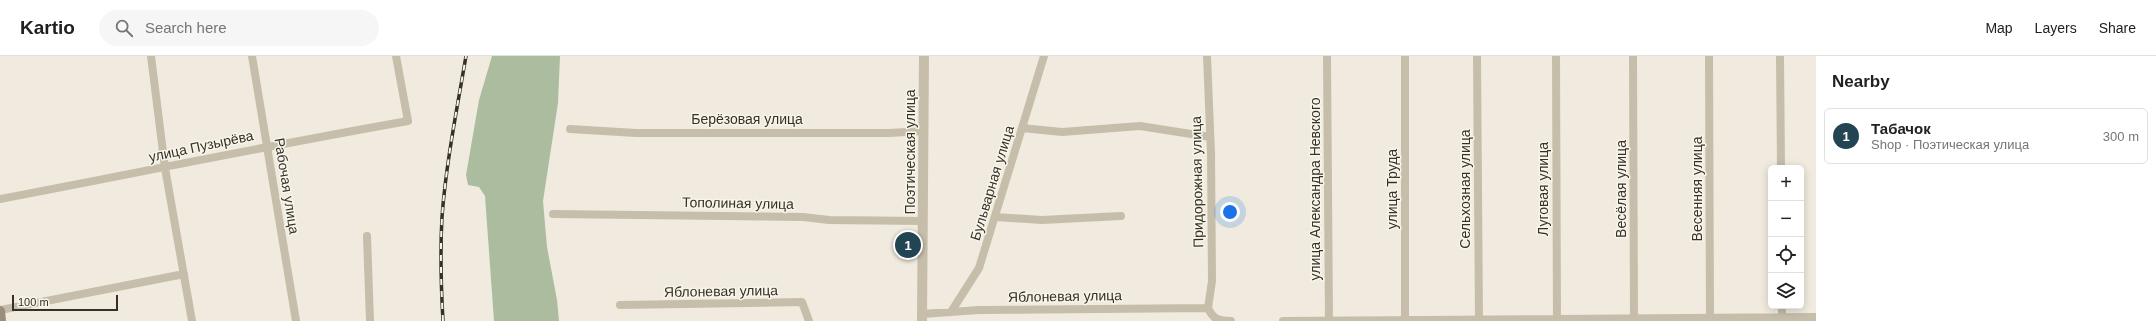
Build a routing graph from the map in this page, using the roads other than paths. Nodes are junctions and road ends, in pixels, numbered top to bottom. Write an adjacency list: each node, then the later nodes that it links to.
1 (151, 56): 20 (street)
2 (252, 56): 18 (street, Рабочая улица)
3 (396, 56): 18 (street, улица Пузырёва)
4 (924, 56): 16 (street, Поэтическая улица)
5 (1044, 56): 14 (street, Бульварная улица)
6 (1206, 56): 17 (street, Придорожная улица)
7 (1328, 56): 48 (street, улица Александра Невского)
8 (1404, 56): 37 (street, улица Труда)
9 (1477, 56): 38 (street, Сельхозная улица)
10 (1556, 56): 39 (street, Луговая улица)
11 (1633, 56): 40 (street, Весёлая улица)
12 (1709, 56): 36 (street, Весенняя улица)
13 (1780, 56): 19 (street)
14 (1022, 128): 17 (street); 23 (street, Бульварная улица)
15 (570, 129): 16 (street, Берёзовая улица)
16 (924, 131): 25 (street, Поэтическая улица)
17 (1210, 137): 29 (street, Придорожная улица)
18 (267, 145): 20 (street, улица Пузырёва); 43 (street, Рабочая улица)
19 (1781, 165)
20 (165, 168): 21 (street, улица Пузырёва); 27 (street)
21 (0, 199)
22 (553, 214): 25 (street, Тополиная улица)
23 (996, 216): 24 (street); 32 (street, Бульварная улица)
24 (1121, 216)
25 (923, 221): 33 (street, Поэтическая улица)
26 (367, 236): 44 (street)
27 (184, 274): 31 (street); 42 (street)
28 (620, 305): 45 (street, Яблоневая улица)
29 (1208, 308): 32 (street, Яблоневая улица); 46 (street)
30 (1782, 309): 34 (street)
31 (0, 310): 41 (main road)
32 (951, 312): 33 (street, Яблоневая улица)
33 (922, 317)
34 (1782, 317): 35 (street); 36 (street)
35 (1816, 317)
36 (1710, 319): 40 (street)
37 (1405, 320): 38 (street); 48 (street)
38 (1479, 320): 39 (street)
39 (1557, 320): 40 (street)
40 (1634, 320)
41 (0, 321)
42 (192, 321)
43 (296, 321)
44 (370, 321)
45 (809, 321)
46 (1231, 321)
47 (1283, 321): 48 (street)
48 (1329, 321)

